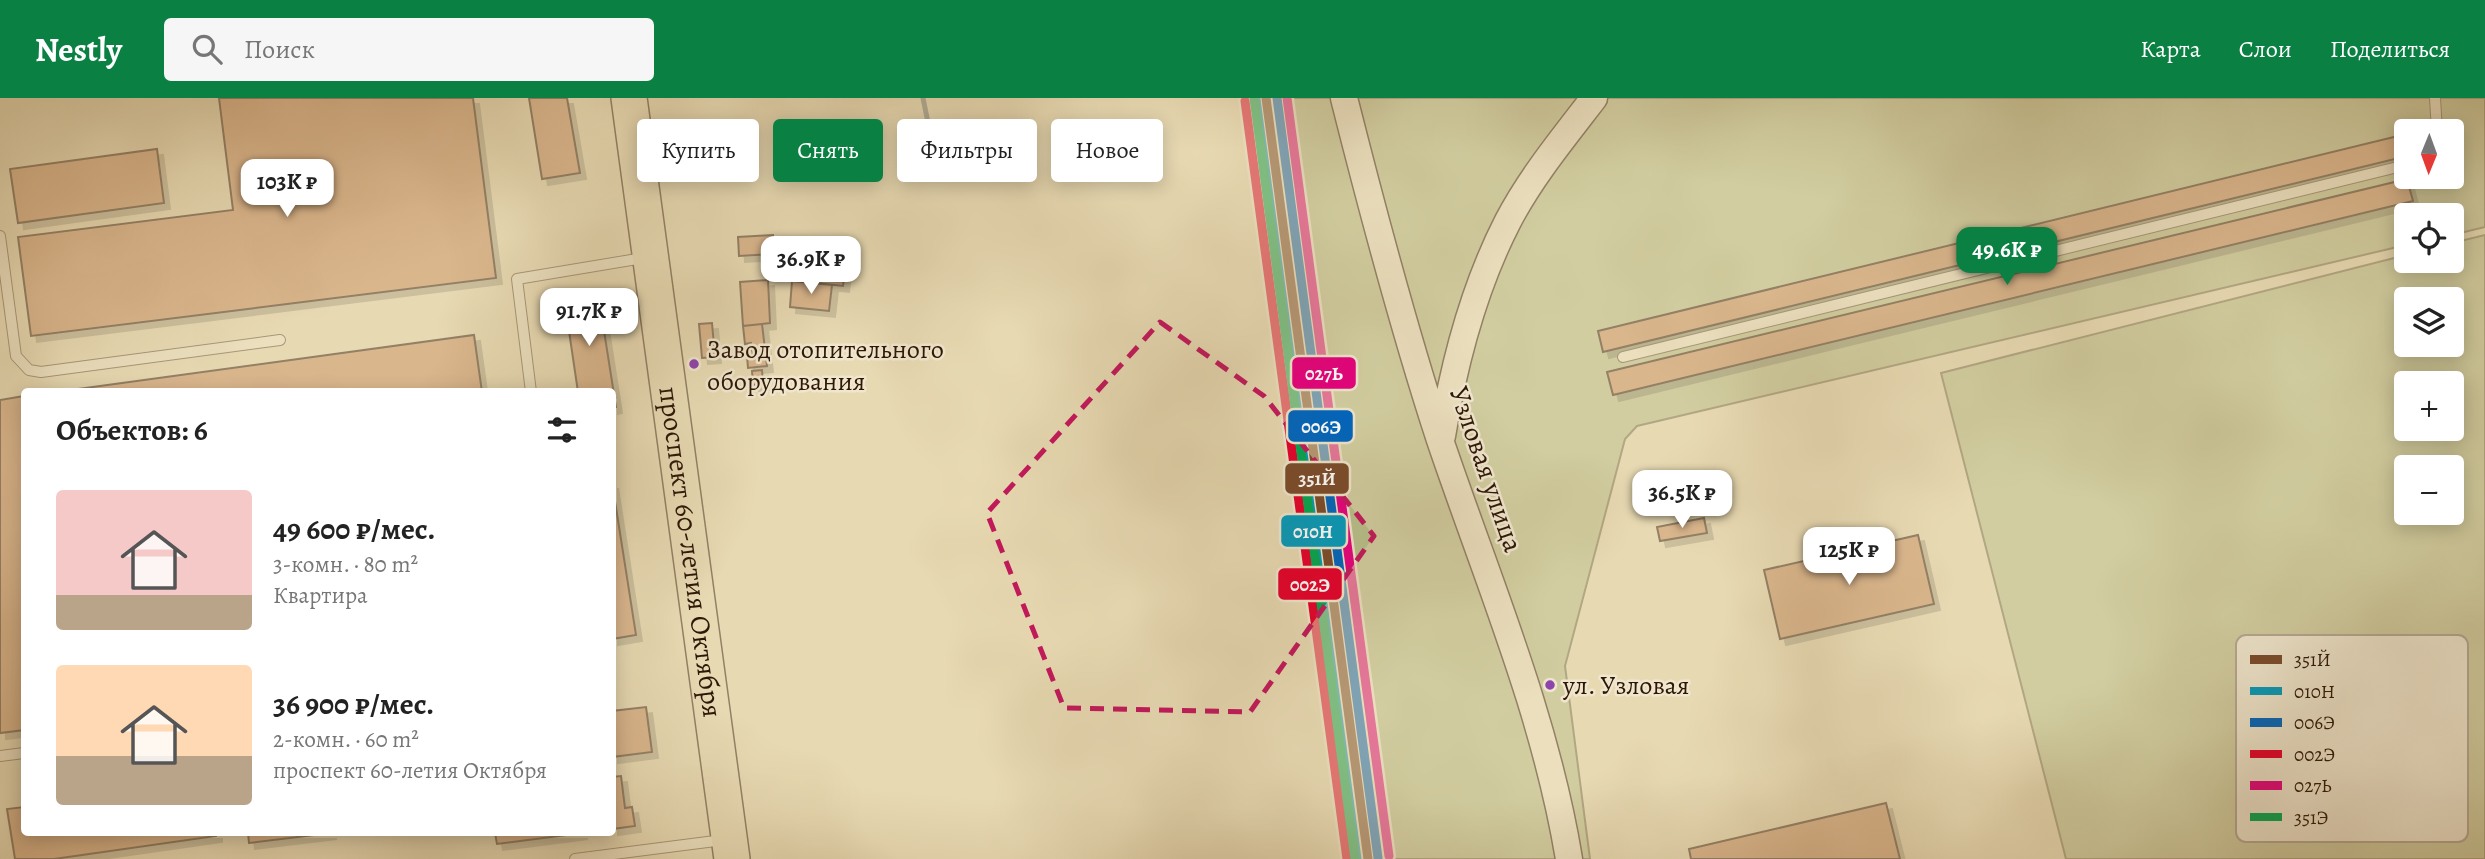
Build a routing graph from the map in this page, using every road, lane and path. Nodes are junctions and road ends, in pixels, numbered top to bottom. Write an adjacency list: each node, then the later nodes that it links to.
1 (629, 98): 8 (highway, проспект 60-летия Октября)
2 (1344, 98): 12 (street, Узловая улица)
3 (1594, 98): 12 (street)
4 (2435, 98): 5 (lane)
5 (2436, 119)
6 (2394, 169): 10 (lane)
7 (0, 236): 9 (lane)
8 (651, 257): 11 (lane); 15 (highway, проспект 60-летия Октября)
9 (280, 340)
10 (1623, 357)
11 (531, 388)
12 (1441, 441): 17 (street, Узловая улица)
13 (21, 753): 14 (lane)
14 (0, 756)
15 (732, 852): 16 (lane)
16 (575, 859)
17 (1569, 859)

